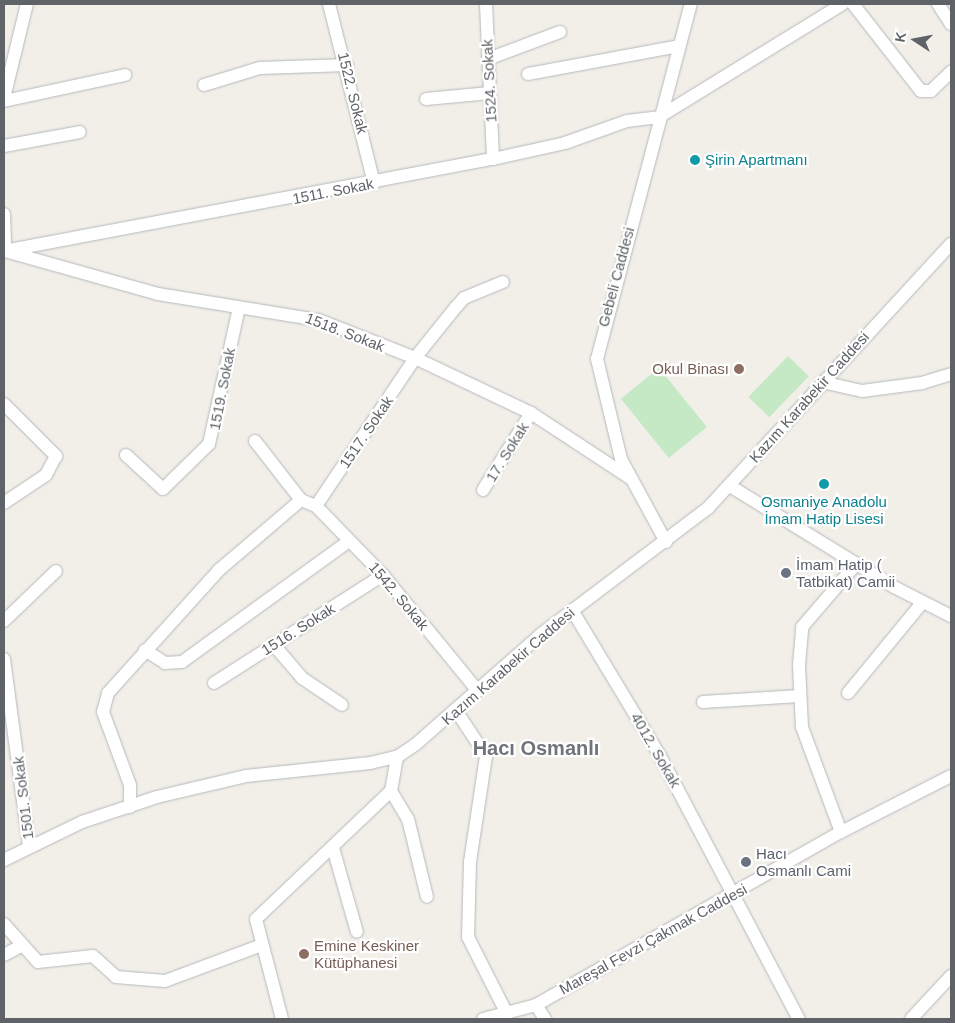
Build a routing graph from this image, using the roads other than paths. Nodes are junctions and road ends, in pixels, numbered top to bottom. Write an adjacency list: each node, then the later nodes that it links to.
1 (27, 4): 18 (street)
2 (329, 4): 12 (street, 1522. Sokak)
3 (486, 4): 11 (street, 1524. Sokak)
4 (690, 4): 10 (street, Gebeli Caddesi)
5 (842, 4): 20 (street)
6 (853, 4): 13 (street)
7 (938, 4): 8 (street)
8 (951, 24)
9 (560, 32): 11 (street)
10 (678, 46): 14 (street); 20 (street, Gebeli Caddesi)
11 (488, 59): 17 (street, 1524. Sokak)
12 (347, 65): 16 (street); 24 (street, 1522. Sokak)
13 (951, 72)
14 (528, 74)
15 (125, 75): 18 (street)
16 (204, 85)
17 (490, 93): 19 (street); 23 (street, 1524. Sokak)
18 (4, 99)
19 (426, 99)
20 (659, 117): 23 (street, 1511. Sokak); 37 (street, Gebeli Caddesi)
21 (80, 132): 22 (street)
22 (4, 146)
23 (493, 159): 24 (street, 1511. Sokak)
24 (374, 183): 27 (street, 1511. Sokak)
25 (4, 214): 27 (street)
26 (951, 244): 32 (street, Kazım Karabekir Caddesi)
27 (5, 251): 29 (street, 1518. Sokak)
28 (503, 282): 30 (street)
29 (239, 308): 30 (street, 1518. Sokak); 36 (street, 1519. Sokak)
30 (415, 358): 34 (street, 1518. Sokak); 42 (street, 1517. Sokak)
31 (951, 374): 32 (street)
32 (822, 382): 38 (street, Kazım Karabekir Caddesi)
33 (4, 404): 41 (street)
34 (531, 414): 37 (street, 1518. Sokak); 39 (street, 17. Sokak)
35 (255, 441): 40 (street)
36 (126, 455)
37 (630, 478): 44 (street, Gebeli Caddesi)
38 (730, 486): 44 (street, Kazım Karabekir Caddesi); 45 (street)
39 (483, 490)
40 (302, 500): 42 (street); 53 (street)
41 (4, 503)
42 (316, 506): 43 (street, 1542. Sokak)
43 (350, 541): 47 (street, 1542. Sokak); 53 (street)
44 (666, 542): 49 (street, Kazım Karabekir Caddesi)
45 (857, 564): 48 (street); 58 (street)
46 (56, 571): 51 (street)
47 (383, 575): 52 (street, 1516. Sokak); 56 (street, 1542. Sokak)
48 (922, 603): 50 (street); 57 (street)
49 (572, 610): 56 (street, Kazım Karabekir Caddesi); 70 (street, 4012. Sokak)
50 (951, 616)
51 (4, 621)
52 (273, 644): 55 (street, 1516. Sokak); 60 (street)
53 (145, 650): 65 (street)
54 (4, 659): 67 (street, 1501. Sokak)
55 (214, 683)
56 (478, 691): 61 (street, Kazım Karabekir Caddesi)
57 (848, 693)
58 (800, 696): 59 (street); 66 (street)
59 (703, 702)
60 (342, 705)
61 (457, 712): 62 (street, Kazım Karabekir Caddesi); 79 (street)
62 (396, 757): 64 (street); 65 (street, Kazım Karabekir Caddesi)
63 (951, 776): 66 (street, Mareşal Fevzi Çakmak Caddesi)
64 (391, 791): 68 (street); 71 (street)
65 (130, 807): 67 (street, Kazım Karabekir Caddesi)
66 (841, 832): 70 (street, Mareşal Fevzi Çakmak Caddesi)
67 (29, 848): 69 (street, Kazım Karabekir Caddesi)
68 (333, 848): 73 (street); 75 (street)
69 (4, 860)
70 (736, 893): 78 (street, Mareşal Fevzi Çakmak Caddesi); 83 (street, 4012. Sokak)
71 (427, 897)
72 (4, 924): 74 (street)
73 (357, 932)
74 (23, 945): 75 (street); 76 (street)
75 (262, 945): 80 (street)
76 (4, 955)
77 (951, 976): 84 (street)
78 (536, 1005): 79 (street, Mareşal Fevzi Çakmak Caddesi); 82 (street)
79 (507, 1014): 81 (street, Mareşal Fevzi Çakmak Caddesi)
80 (282, 1019)
81 (483, 1019)
82 (545, 1019)
83 (799, 1019)
84 (911, 1019)

